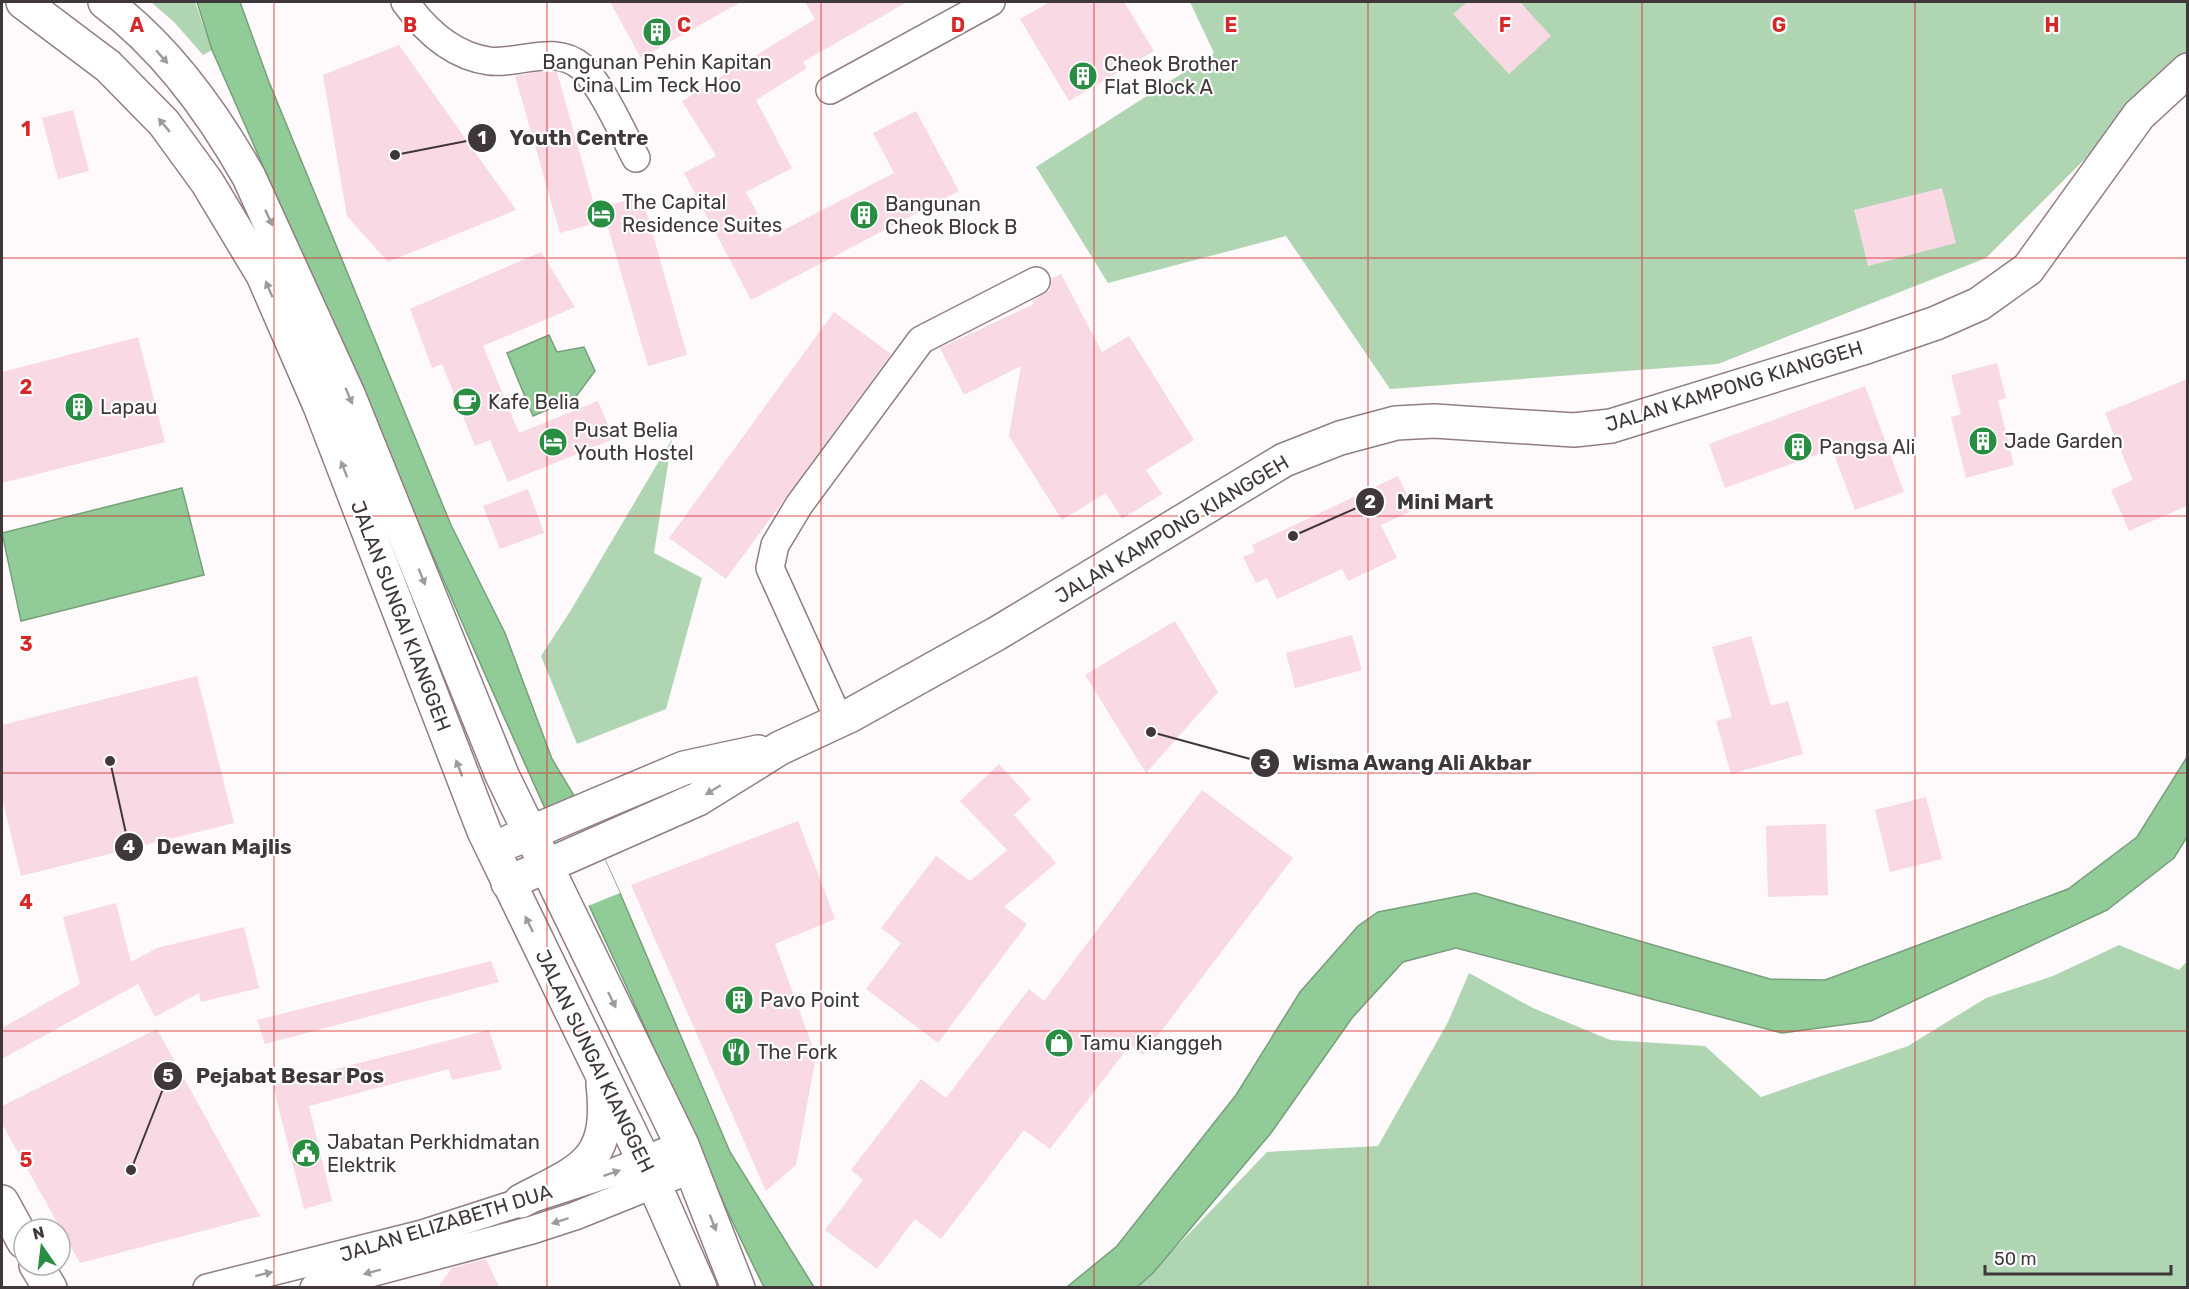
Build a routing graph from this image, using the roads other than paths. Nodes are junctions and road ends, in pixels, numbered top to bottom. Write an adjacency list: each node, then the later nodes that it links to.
1 (23, 2): 12 (main road, JALAN SUNGAI KIANGGEH, one-way to 1)
2 (105, 2): 11 (main road, JALAN SUNGAI KIANGGEH, one-way to 11)
3 (405, 2): 7 (street)
4 (991, 2): 6 (street)
5 (2187, 70): 9 (main road, JALAN KAMPONG KIANGGEH)
6 (830, 90)
7 (636, 158)
8 (1036, 281): 9 (street)
9 (839, 720): 10 (main road, JALAN KAMPONG KIANGGEH)
10 (780, 748): 11 (main road, JALAN KAMPONG KIANGGEH); 13 (main road, JALAN KAMPONG KIANGGEH, one-way to 13)
11 (541, 822): 12 (main road, JALAN KAMPONG KIANGGEH); 13 (main road, JALAN SUNGAI KIANGGEH)
12 (492, 849): 14 (main road, JALAN SUNGAI KIANGGEH)
13 (561, 868): 14 (main road); 16 (main road, JALAN SUNGAI KIANGGEH, one-way to 16)
14 (508, 883): 15 (main road, JALAN SUNGAI KIANGGEH, one-way to 14)
15 (601, 1070): 17 (main road, JALAN SUNGAI KIANGGEH); 18 (main road)
16 (687, 1157): 17 (street, JALAN ELIZABETH DUA); 24 (main road, JALAN SUNGAI KIANGGEH, one-way to 24)
17 (649, 1172): 18 (street, JALAN ELIZABETH DUA, one-way to 17); 22 (street, JALAN ELIZABETH DUA, one-way to 22); 23 (main road, JALAN SUNGAI KIANGGEH)
18 (521, 1201): 21 (street, JALAN ELIZABETH DUA, one-way to 18)
19 (2, 1202): 20 (main road)
20 (12, 1220)
21 (207, 1287)
22 (314, 1287)
23 (699, 1287)
24 (738, 1287)

